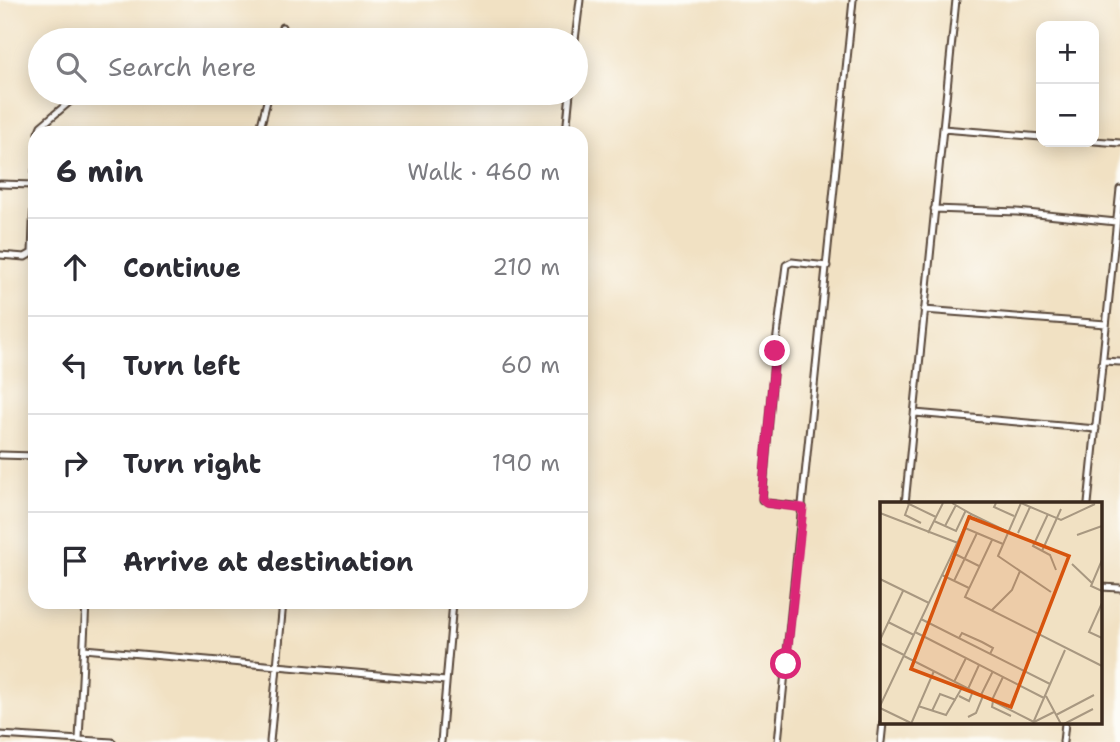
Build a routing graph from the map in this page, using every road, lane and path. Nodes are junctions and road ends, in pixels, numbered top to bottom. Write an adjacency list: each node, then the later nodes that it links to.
1 (580, 0): 4 (street)
2 (853, 0): 23 (street)
3 (956, 0): 11 (street)
4 (576, 28)
5 (66, 105): 8 (street)
6 (266, 105): 9 (street)
7 (569, 105): 10 (street)
8 (41, 126)
9 (261, 126)
10 (567, 126)
11 (943, 128): 12 (street); 19 (street)
12 (1036, 137)
13 (1099, 141): 14 (street)
14 (1120, 143)
15 (0, 184): 16 (street)
16 (28, 185)
17 (1120, 189): 18 (street)
18 (1119, 206): 20 (street)
19 (934, 209): 20 (street); 26 (street)
20 (1116, 222): 24 (street)
21 (0, 255): 22 (street)
22 (28, 255)
23 (827, 266): 36 (street); 36 (street)
24 (1111, 283): 25 (street); 27 (street)
25 (1120, 284)
26 (924, 310): 27 (street); 30 (street)
27 (1106, 324): 28 (street)
28 (1102, 361): 29 (street); 31 (street)
29 (1120, 362)
30 (915, 413): 31 (street); 34 (street)
31 (1096, 429): 35 (street)
32 (0, 455): 33 (street)
33 (28, 456)
34 (905, 502)
35 (1088, 502)
36 (803, 508): 52 (street)
37 (1102, 587): 38 (street)
38 (1120, 589)
39 (86, 609): 42 (street)
40 (282, 609): 43 (street)
41 (452, 609): 44 (street)
42 (84, 649): 43 (street); 48 (street)
43 (276, 667): 44 (street); 50 (street)
44 (446, 681): 51 (street)
45 (883, 724): 53 (street)
46 (1065, 724): 54 (street)
47 (0, 735): 48 (street)
48 (79, 739): 49 (street)
49 (112, 742)
50 (270, 742)
51 (441, 742)
52 (778, 742)
53 (881, 742)
54 (1063, 742)

